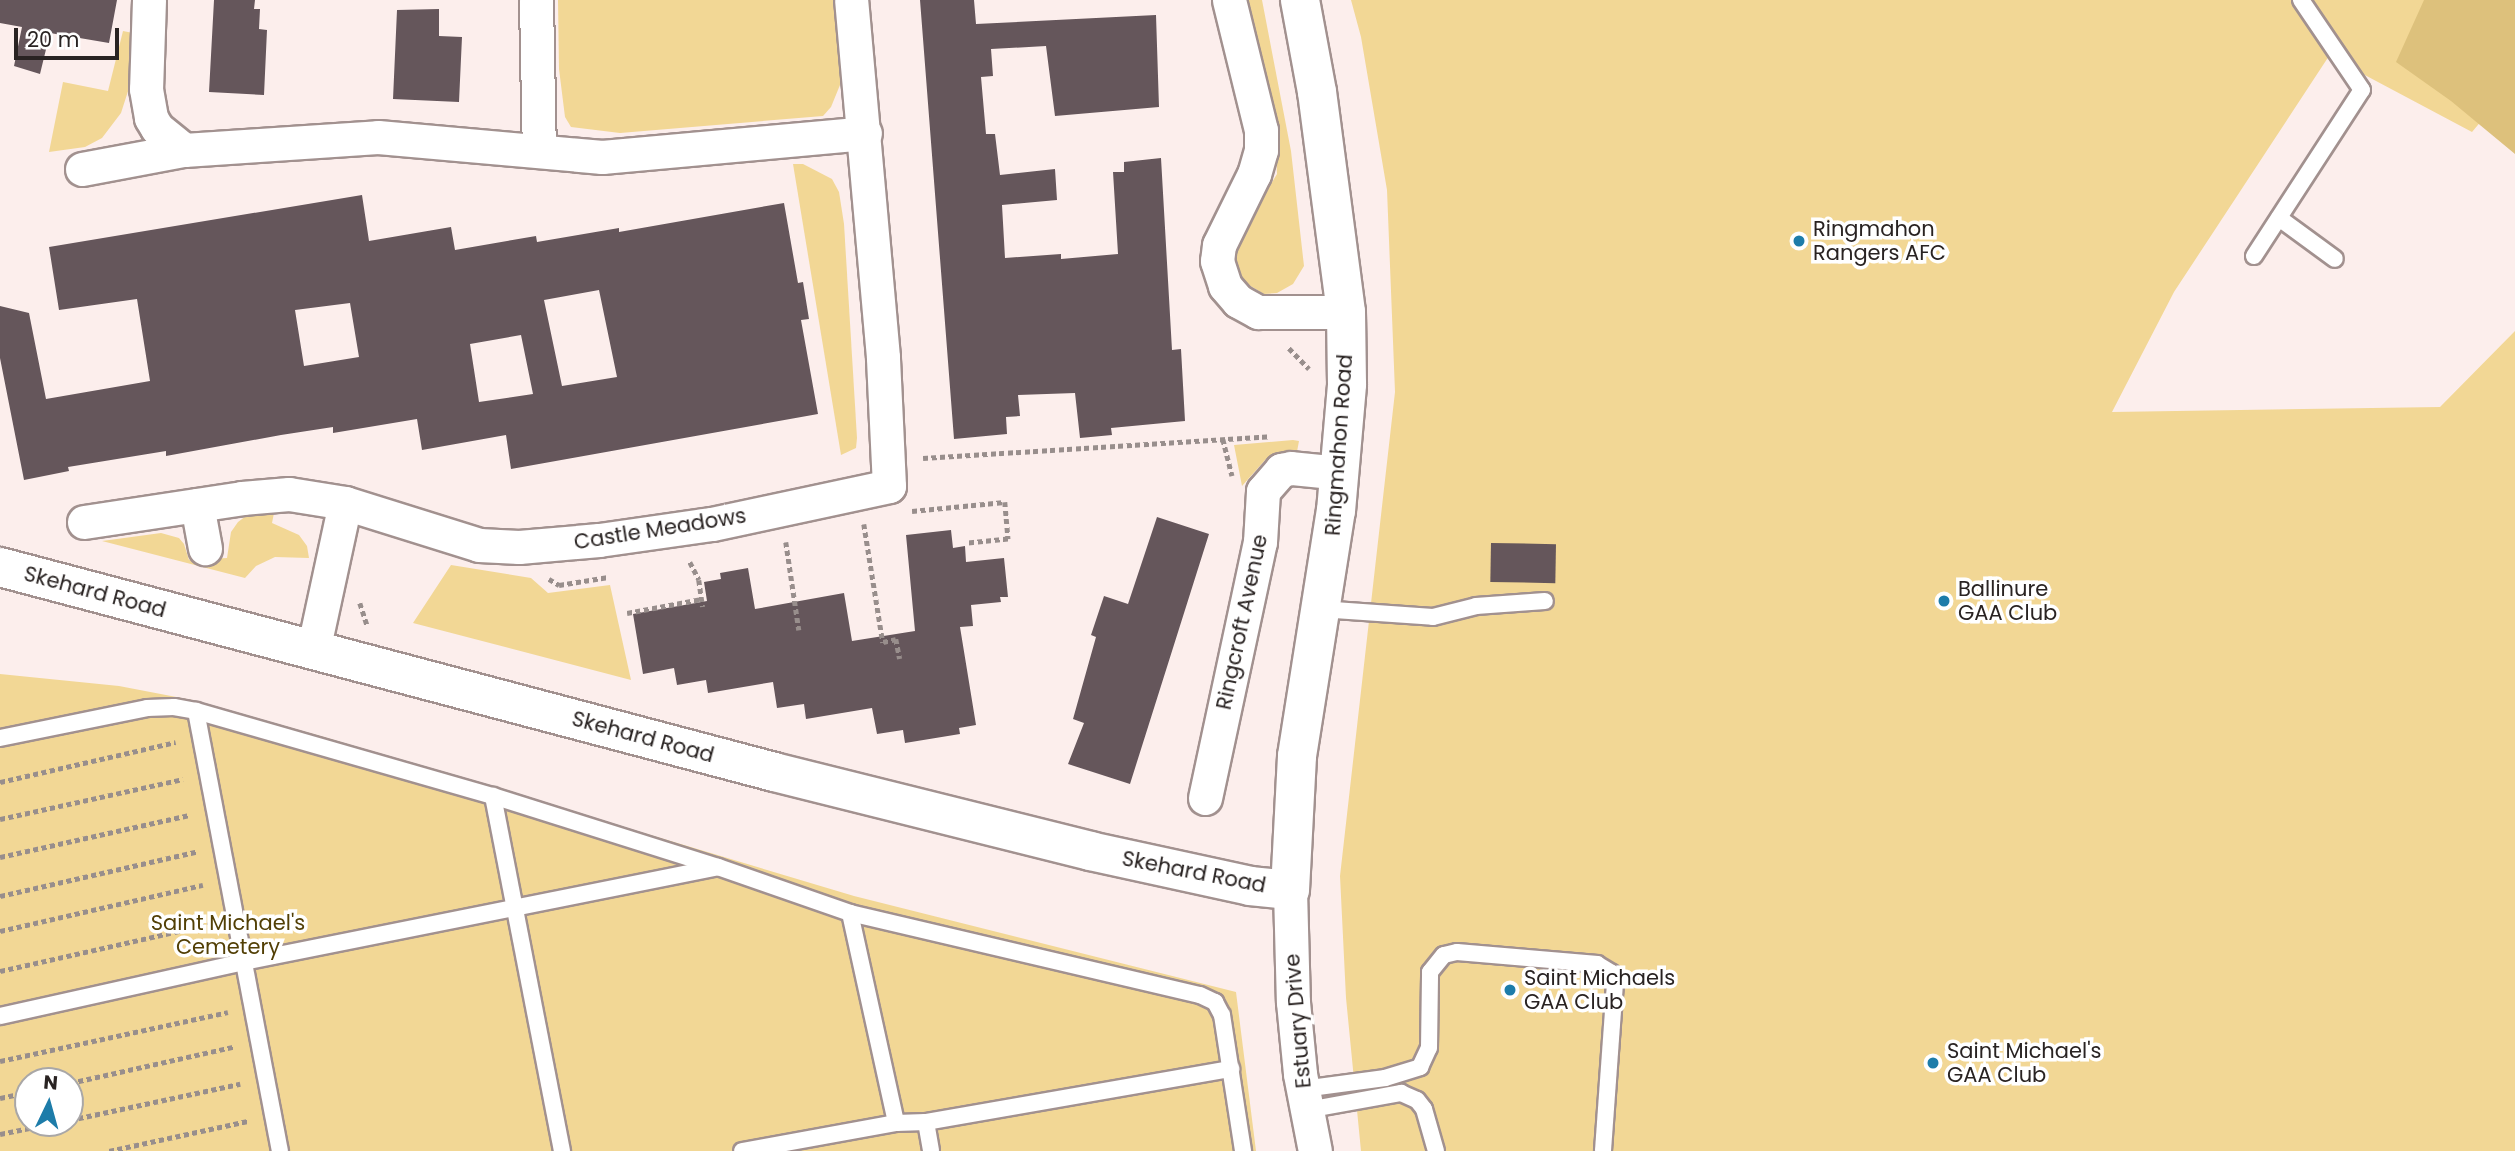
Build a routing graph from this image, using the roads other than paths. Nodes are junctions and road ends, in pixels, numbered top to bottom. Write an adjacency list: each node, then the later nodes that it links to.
1 (149, 0): 8 (street)
2 (536, 0): 9 (street)
3 (851, 0): 7 (street, Castle Meadows)
4 (1229, 0): 14 (street)
5 (1300, 0): 14 (street, Ringmahon Road)
6 (2301, 0): 11 (lane)
7 (865, 134): 9 (street); 16 (street, Castle Meadows)
8 (184, 150): 9 (street); 10 (street)
9 (539, 150)
10 (82, 169)
11 (2279, 218): 12 (lane); 13 (lane)
12 (2254, 256)
13 (2335, 258)
14 (1346, 312): 15 (street, Ringmahon Road)
15 (1341, 473): 22 (street, Ringmahon Road); 27 (street, Ringcroft Avenue)
16 (345, 503): 17 (street, Castle Meadows); 23 (street)
17 (197, 505): 18 (street, Castle Meadows); 19 (street)
18 (84, 522)
19 (205, 548)
20 (0, 567): 23 (street, Skehard Road)
21 (1545, 601): 22 (lane)
22 (1320, 609): 29 (street, Ringmahon Road)
23 (313, 651): 29 (street, Skehard Road)
24 (196, 711): 25 (lane); 26 (lane); 32 (lane)
25 (0, 737)
26 (493, 796): 28 (lane); 30 (lane)
27 (1205, 798)
28 (718, 867): 30 (lane); 31 (lane)
29 (1290, 890): 35 (street, Estuary Drive)
30 (515, 909): 32 (lane); 39 (lane)
31 (850, 913): 34 (lane); 37 (lane)
32 (243, 962): 33 (lane); 38 (lane)
33 (0, 1016)
34 (1231, 1069): 36 (lane); 42 (lane)
35 (1305, 1100): 43 (street, Estuary Drive); 44 (lane); 45 (lane)
36 (926, 1122): 37 (lane); 41 (lane)
37 (896, 1123): 40 (lane)
38 (280, 1151)
39 (562, 1151)
40 (742, 1151)
41 (931, 1151)
42 (1243, 1151)
43 (1315, 1151)
44 (1436, 1151)
45 (1603, 1151)

